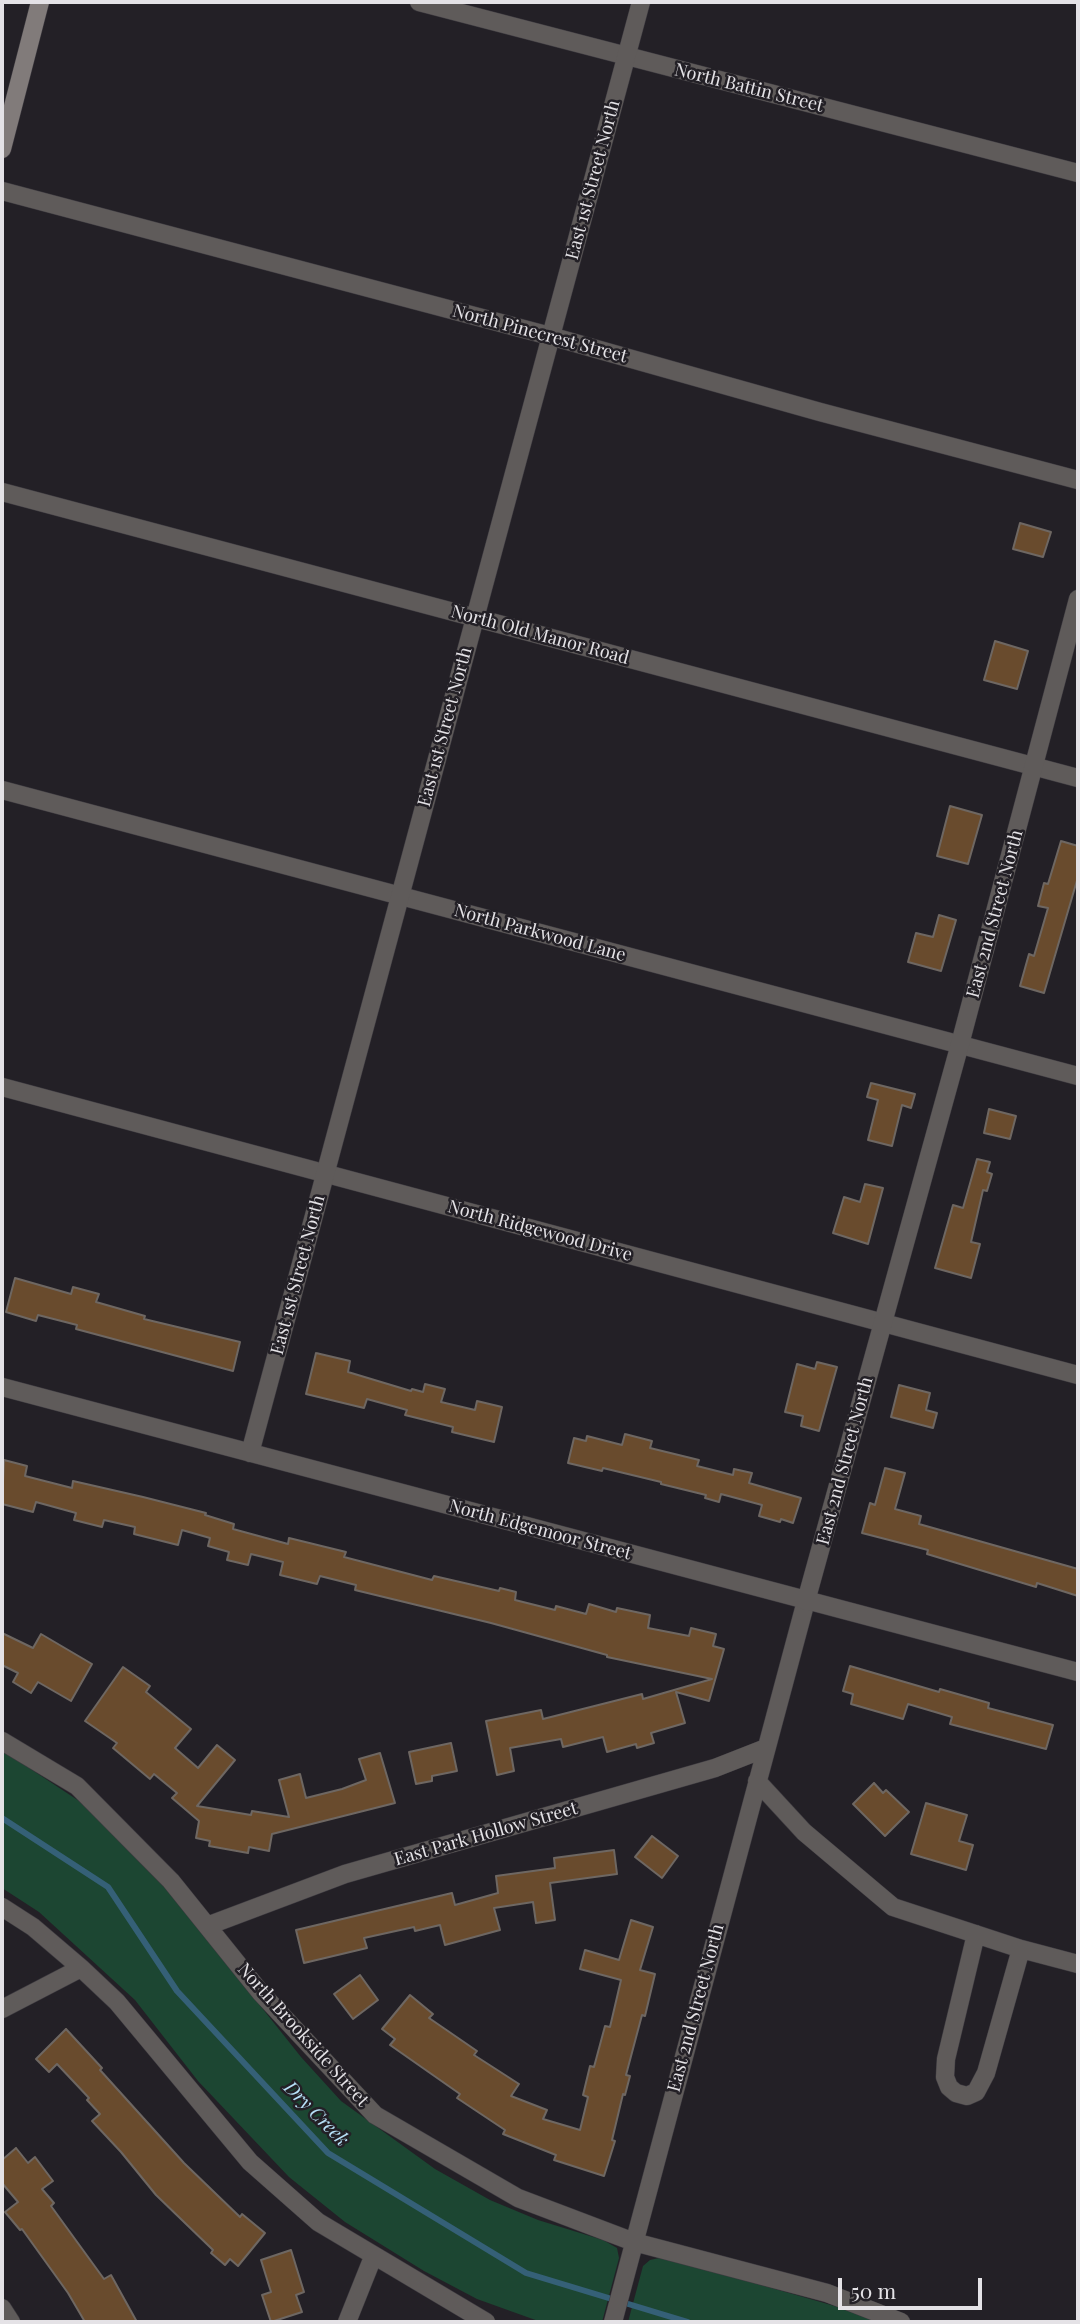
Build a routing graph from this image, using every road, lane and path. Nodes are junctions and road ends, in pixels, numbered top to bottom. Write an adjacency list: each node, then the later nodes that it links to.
1 (40, 2): 5 (main road)
2 (419, 2): 4 (street, North Battin Street)
3 (641, 2): 4 (street, East 1st Street North)
4 (626, 57): 6 (street, North Battin Street); 8 (street, East 1st Street North)
5 (2, 149)
6 (1078, 173)
7 (2, 191): 8 (street, North Pinecrest Street)
8 (550, 336): 9 (street, North Pinecrest Street); 12 (street, East 1st Street North)
9 (1078, 480)
10 (2, 492): 12 (street, North Old Manor Road)
11 (1078, 599): 13 (street, East 2nd Street North)
12 (474, 618): 13 (street, North Old Manor Road); 16 (street, East 1st Street North)
13 (1034, 767): 14 (street, North Old Manor Road); 17 (street, East 2nd Street North)
14 (1078, 778)
15 (2, 790): 16 (street, North Parkwood Lane)
16 (400, 895): 17 (street, North Parkwood Lane); 20 (street, East 1st Street North)
17 (960, 1044): 18 (street, North Parkwood Lane); 21 (street, East 2nd Street North)
18 (1078, 1076)
19 (2, 1087): 20 (street, North Ridgewood Drive)
20 (325, 1173): 21 (street, North Ridgewood Drive); 24 (street, East 1st Street North)
21 (883, 1323): 22 (street, North Ridgewood Drive); 25 (street, East 2nd Street North)
22 (1078, 1375)
23 (2, 1387): 24 (street, North Edgemoor Street)
24 (250, 1453): 25 (street, North Edgemoor Street)
25 (807, 1601): 26 (street, North Edgemoor Street); 28 (street, East 2nd Street North)
26 (1078, 1672)
27 (2, 1741): 31 (street, North Brookside Street)
28 (766, 1748): 29 (street, East 2nd Street North); 31 (street, East Park Hollow Street)
29 (757, 1781): 32 (street); 37 (street, East 2nd Street North)
30 (2, 1907): 35 (street)
31 (207, 1926): 37 (street, North Brookside Street)
32 (976, 1934): 33 (street); 33 (street)
33 (1021, 1949): 34 (street)
34 (1078, 1964)
35 (81, 1968): 36 (street); 38 (street)
36 (2, 2009)
37 (634, 2242): 43 (street, East 2nd Street North); 44 (street, North Brookside Street)
38 (373, 2257): 41 (street); 42 (street)
39 (2, 2308): 40 (street)
40 (11, 2322)
41 (347, 2322)
42 (486, 2322)
43 (613, 2322)
44 (901, 2322)

